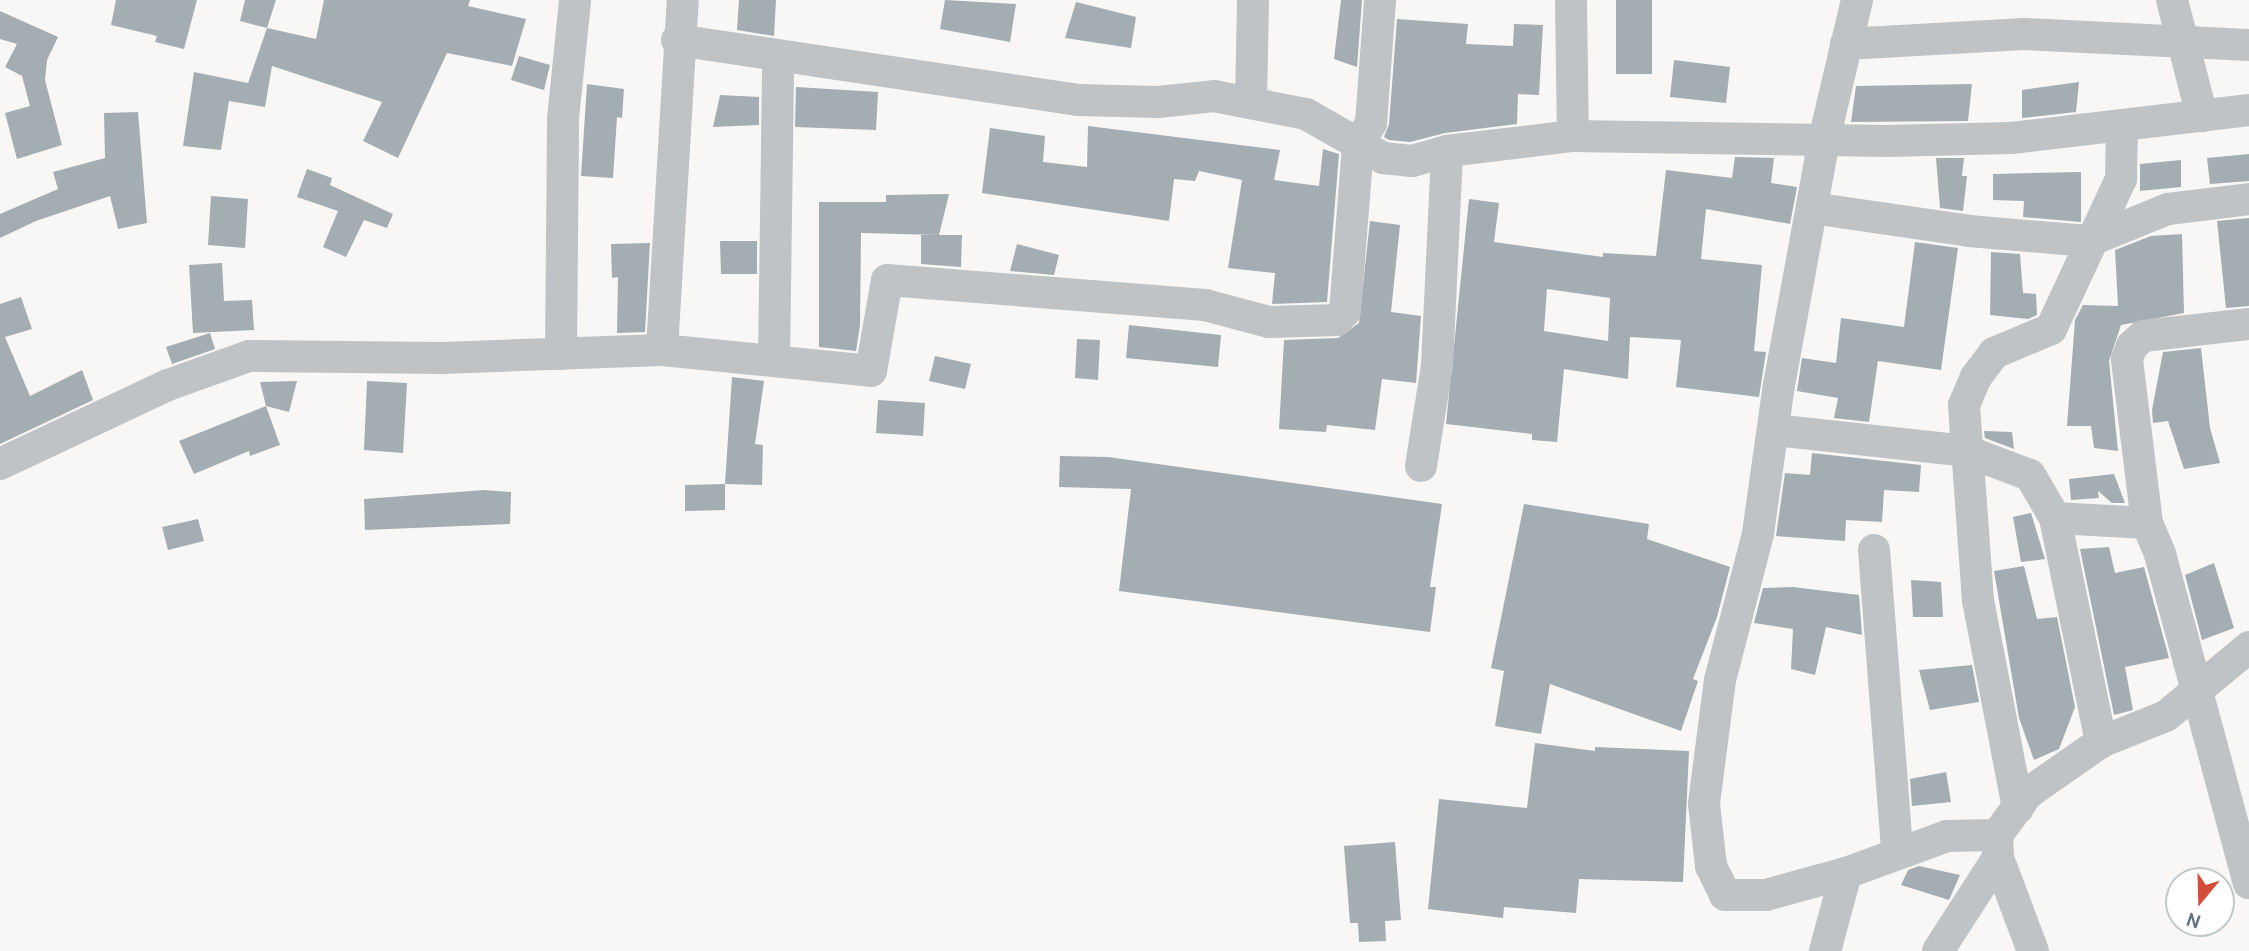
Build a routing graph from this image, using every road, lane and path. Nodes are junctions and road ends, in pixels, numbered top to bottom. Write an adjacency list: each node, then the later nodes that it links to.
1 (575, 0): 26 (street)
2 (682, 0): 8 (street)
3 (1253, 0): 13 (street)
4 (1380, 0): 19 (street)
5 (1572, 0): 17 (street)
6 (1857, 0): 9 (street)
7 (2172, 0): 10 (street)
8 (677, 40): 12 (street); 25 (street)
9 (1846, 44): 10 (street); 18 (street)
10 (2183, 45): 11 (street); 15 (street)
11 (2249, 45)
12 (778, 57): 13 (street); 27 (street)
13 (1251, 103): 19 (street)
14 (2249, 110): 15 (street)
15 (2202, 116): 16 (street)
16 (2122, 126): 18 (street); 23 (street)
17 (1573, 136): 18 (street); 20 (street)
18 (1824, 140): 22 (street)
19 (1358, 145): 20 (street); 27 (street)
20 (1447, 152): 31 (street)
21 (2249, 199): 23 (street)
22 (1812, 208): 23 (street); 28 (street)
23 (2089, 241): 29 (street)
24 (2249, 324): 33 (street)
25 (662, 350): 26 (street); 27 (street)
26 (561, 354): 30 (street)
27 (774, 360)
28 (1774, 430): 29 (street); 41 (street)
29 (1966, 452): 32 (street); 38 (street)
30 (0, 464)
31 (1421, 466)
32 (2055, 518): 33 (street); 37 (street)
33 (2147, 523): 36 (street)
34 (1874, 550): 40 (street)
35 (2249, 647): 36 (street)
36 (2194, 688): 37 (street); 42 (street)
37 (2101, 742): 38 (street)
38 (2018, 808): 39 (street)
39 (1997, 846): 40 (street); 43 (street); 45 (street)
40 (1896, 851): 41 (street)
41 (1846, 873): 44 (street)
42 (2249, 883)
43 (2015, 910): 46 (street); 47 (street)
44 (1825, 951)
45 (1938, 951)
46 (2005, 951)
47 (2033, 951)

